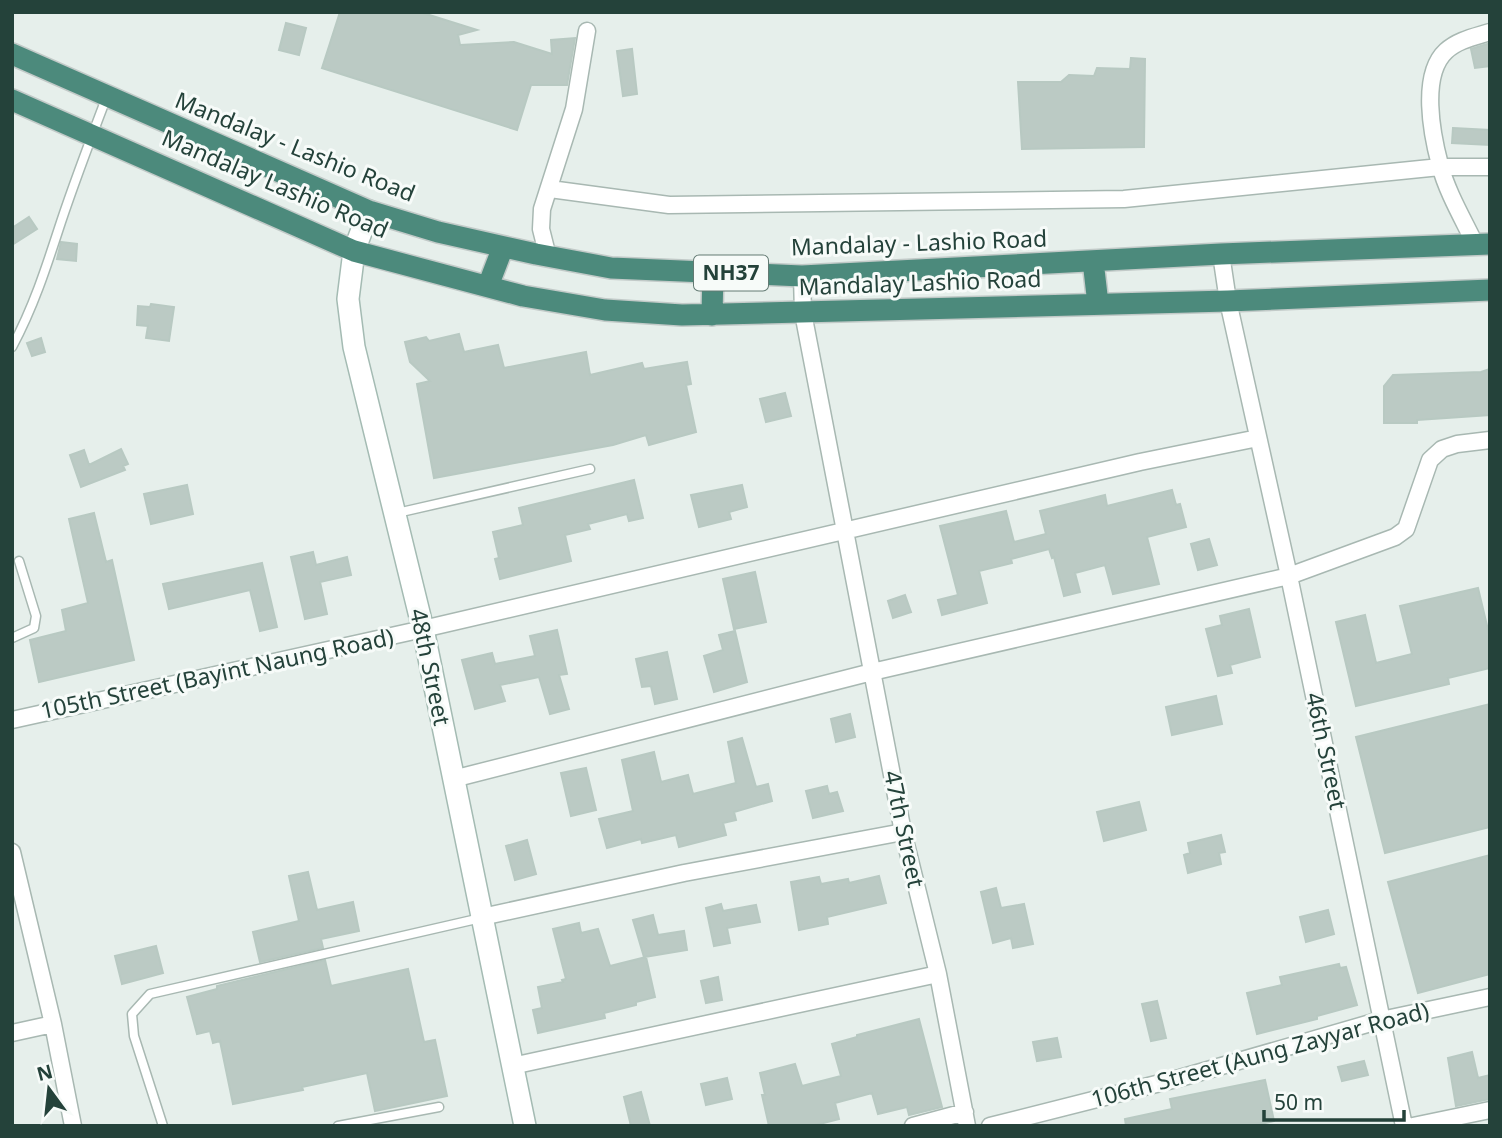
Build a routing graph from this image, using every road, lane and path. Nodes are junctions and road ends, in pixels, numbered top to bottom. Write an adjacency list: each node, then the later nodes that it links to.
1 (587, 32): 9 (street)
2 (1490, 32): 7 (street)
3 (12, 54): 4 (highway, Mandalay - Lashio Road / NH37)
4 (107, 96): 6 (lane); 10 (highway, Mandalay - Lashio Road / NH37)
5 (12, 100): 6 (highway, Mandalay Lashio Road / NH37)
6 (93, 135): 13 (highway, Mandalay Lashio Road / NH37); 25 (lane)
7 (1440, 167): 8 (street); 9 (street); 11 (street)
8 (1490, 167)
9 (550, 188): 15 (street)
10 (369, 211): 12 (highway, Mandalay - Lashio Road / NH37); 13 (main road, 48th Street)
11 (1482, 244): 14 (highway, Mandalay - Lashio Road / NH37)
12 (503, 247): 15 (highway, Mandalay - Lashio Road / NH37); 19 (highway)
13 (354, 251): 19 (highway, Mandalay Lashio Road / NH37); 29 (main road, 48th Street)
14 (1222, 254): 16 (highway, Mandalay - Lashio Road / NH37); 21 (street, 46th Street)
15 (548, 257): 17 (highway, Mandalay - Lashio Road / NH37)
16 (1093, 261): 18 (highway, Mandalay - Lashio Road / NH37); 22 (highway)
17 (713, 272): 18 (highway, Mandalay - Lashio Road / NH37); 24 (highway)
18 (802, 276): 23 (street, 47th Street)
19 (488, 286): 24 (highway, Mandalay Lashio Road / NH37)
20 (1490, 290): 21 (highway, Mandalay Lashio Road / NH37)
21 (1228, 301): 22 (highway, Mandalay Lashio Road / NH37); 26 (street, 46th Street)
22 (1098, 304): 23 (highway, Mandalay Lashio Road / NH37)
23 (803, 313): 24 (highway, Mandalay Lashio Road / NH37); 30 (street, 47th Street)
24 (712, 315)
25 (12, 347)
26 (1258, 438): 30 (street, 105th Street (Bayint Naung Road)); 32 (street, 46th Street)
27 (1490, 440): 32 (street)
28 (590, 469): 29 (lane)
29 (394, 513): 33 (main road, 48th Street)
30 (846, 531): 33 (street, 105th Street (Bayint Naung Road)); 35 (street, 47th Street)
31 (19, 561): 34 (lane)
32 (1289, 576): 35 (street); 44 (street, 46th Street)
33 (423, 629): 36 (street, 105th Street (Bayint Naung Road)); 37 (main road, 48th Street)
34 (12, 638)
35 (872, 672): 37 (street); 38 (street, 47th Street)
36 (12, 720)
37 (453, 779): 41 (main road, 48th Street)
38 (903, 832): 41 (street); 42 (street, 47th Street)
39 (12, 852): 40 (street)
40 (15, 874): 45 (street)
41 (482, 917): 47 (main road, 48th Street); 52 (lane)
42 (938, 974): 47 (street); 50 (street, 47th Street)
43 (1490, 997): 44 (street, 106th Street (Aung Zayyar Road))
44 (1381, 1020): 56 (street, 106th Street (Aung Zayyar Road)); 57 (street, 46th Street)
45 (52, 1024): 46 (street); 51 (street)
46 (12, 1033)
47 (512, 1066): 54 (main road, 48th Street)
48 (439, 1107): 53 (lane)
49 (1490, 1110): 58 (street)
50 (966, 1119): 55 (street)
51 (73, 1126)
52 (163, 1126)
53 (338, 1126)
54 (525, 1126)
55 (913, 1126)
56 (990, 1126)
57 (1404, 1126)
58 (1413, 1126)

